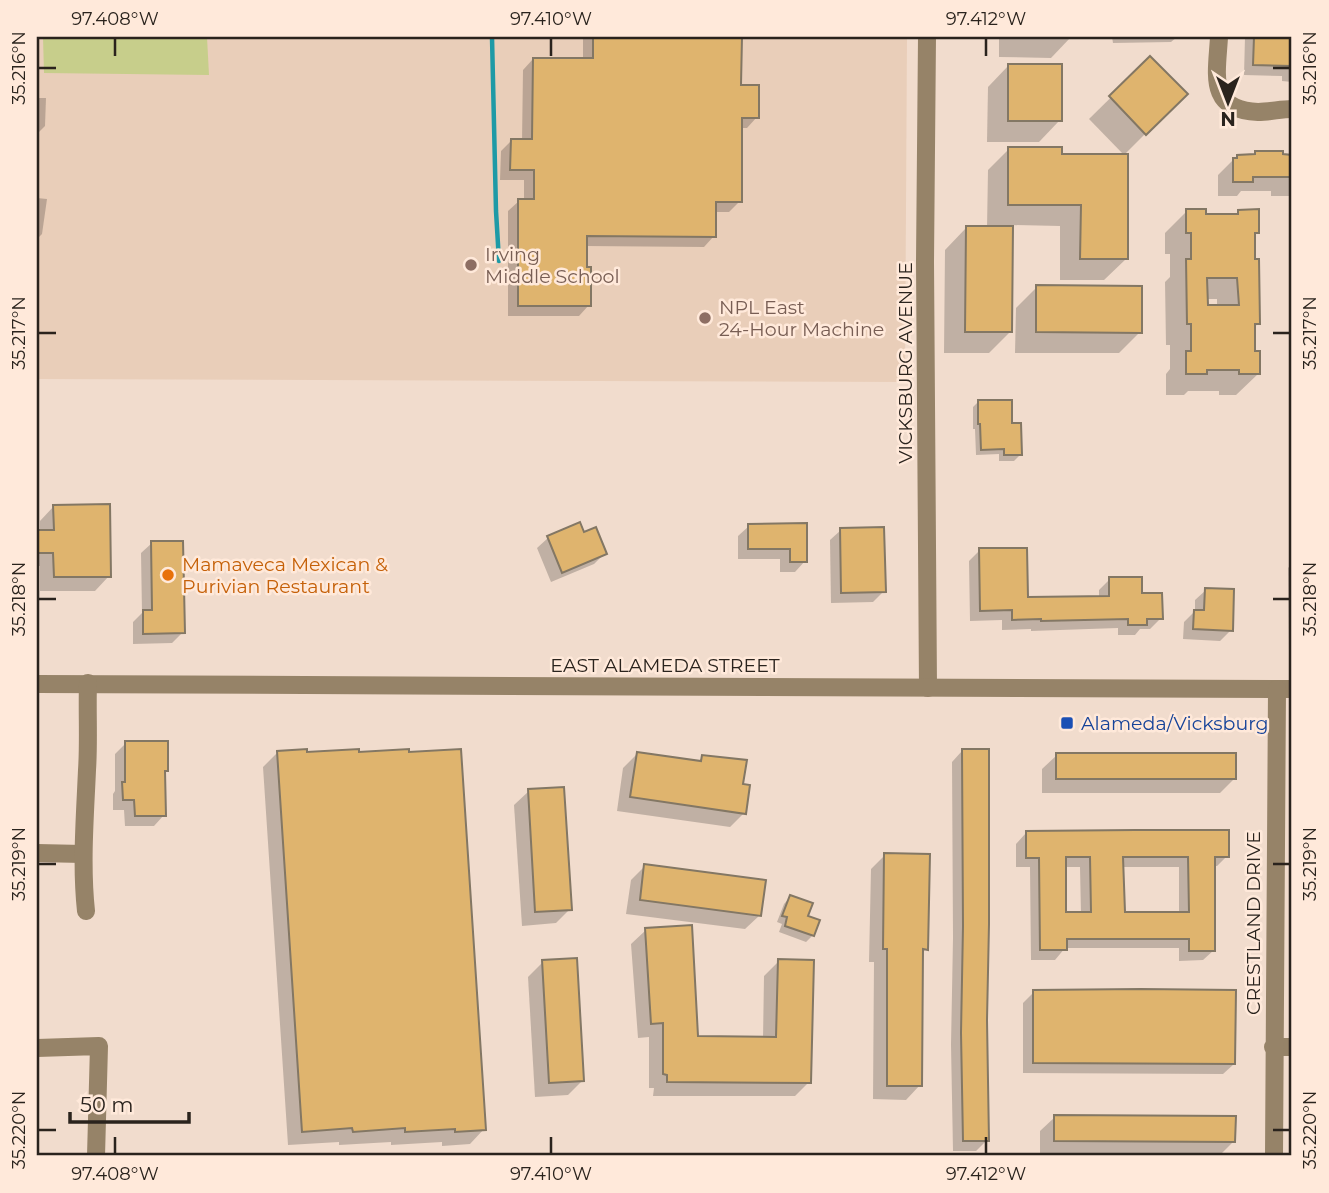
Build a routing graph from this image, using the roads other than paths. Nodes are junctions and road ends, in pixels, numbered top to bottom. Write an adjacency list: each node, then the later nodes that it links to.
1 (928, 37): 6 (street, VICKSBURG AVENUE)
2 (1219, 37): 3 (street)
3 (1292, 109)
4 (88, 683): 5 (street, EAST ALAMEDA STREET); 6 (street, EAST ALAMEDA STREET); 10 (street)
5 (37, 684)
6 (928, 688): 7 (street, EAST ALAMEDA STREET)
7 (1284, 690): 8 (street, CRESTLAND DRIVE)
8 (1283, 836): 12 (street, CRESTLAND DRIVE)
9 (37, 853): 10 (street)
10 (83, 853): 11 (street)
11 (86, 911)
12 (1273, 1047): 13 (street); 16 (street, CRESTLAND DRIVE)
13 (1292, 1047)
14 (37, 1048): 15 (street)
15 (96, 1156)
16 (1274, 1156)

